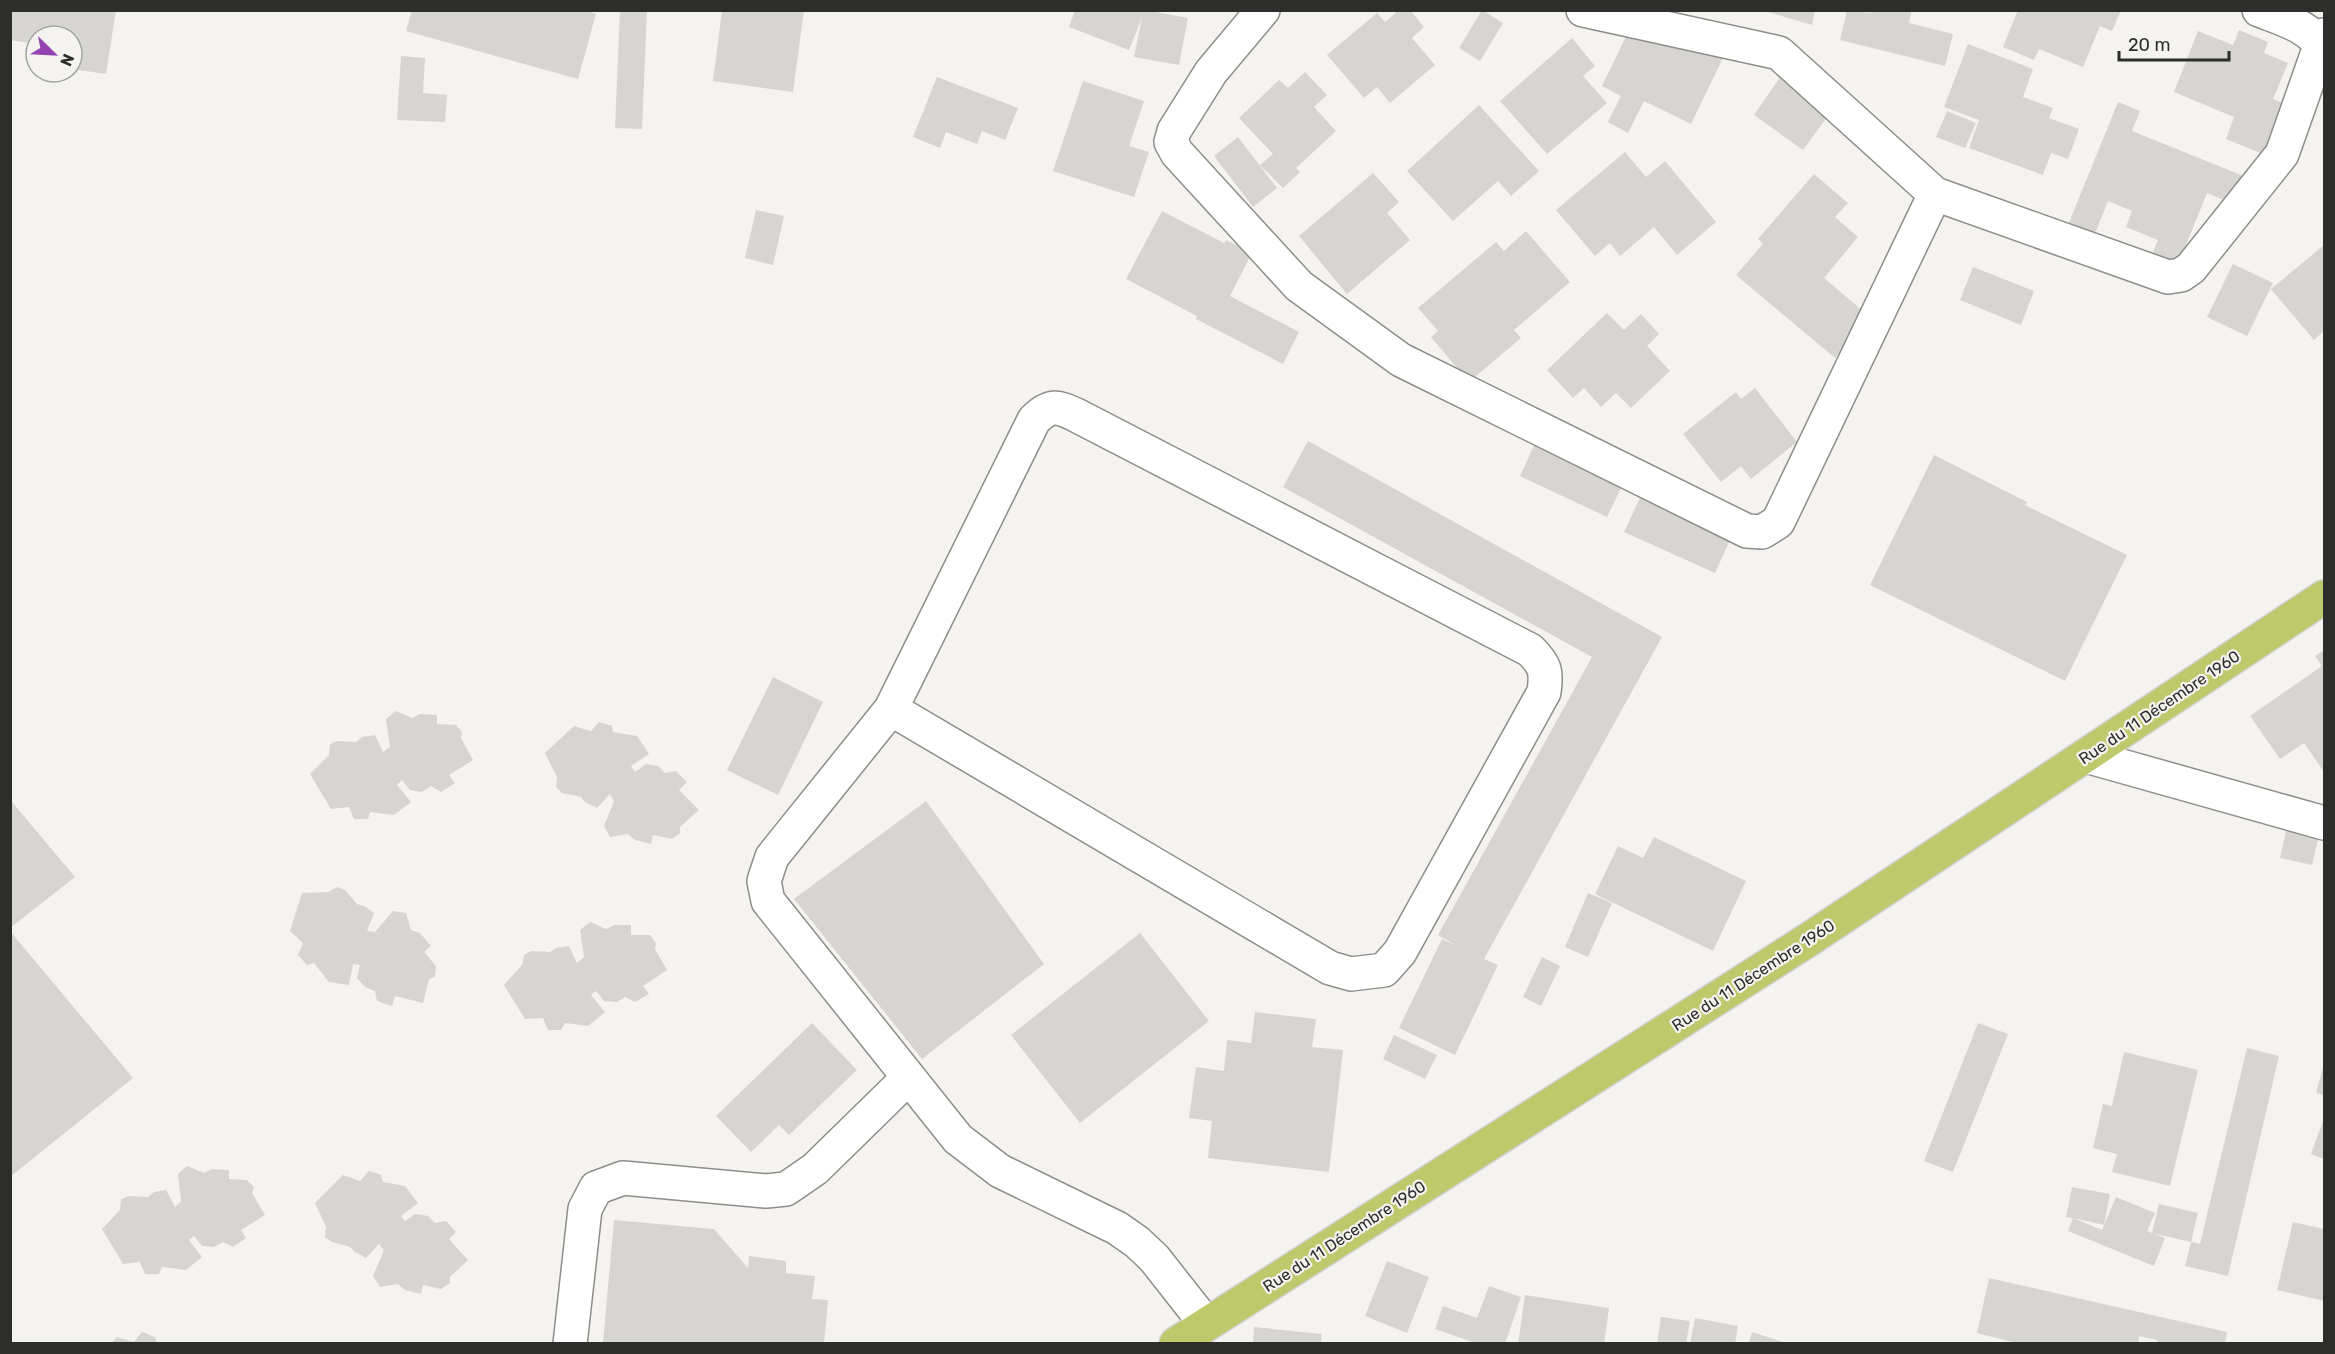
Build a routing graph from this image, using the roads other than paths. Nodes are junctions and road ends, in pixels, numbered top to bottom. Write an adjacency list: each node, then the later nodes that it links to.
1 (1263, 10): 5 (street)
2 (1583, 10): 5 (street)
3 (2259, 10): 4 (street)
4 (2323, 44): 5 (street)
5 (1935, 194)
6 (2325, 597): 8 (main road, Rue du 11 Décembre 1960)
7 (891, 709): 7 (street); 10 (street)
8 (2086, 756): 9 (street); 11 (main road, Rue du 11 Décembre 1960)
9 (2325, 823)
10 (908, 1077): 11 (street); 12 (street)
11 (1206, 1324): 13 (main road, Rue du 11 Décembre 1960)
12 (570, 1344)
13 (1176, 1344)

